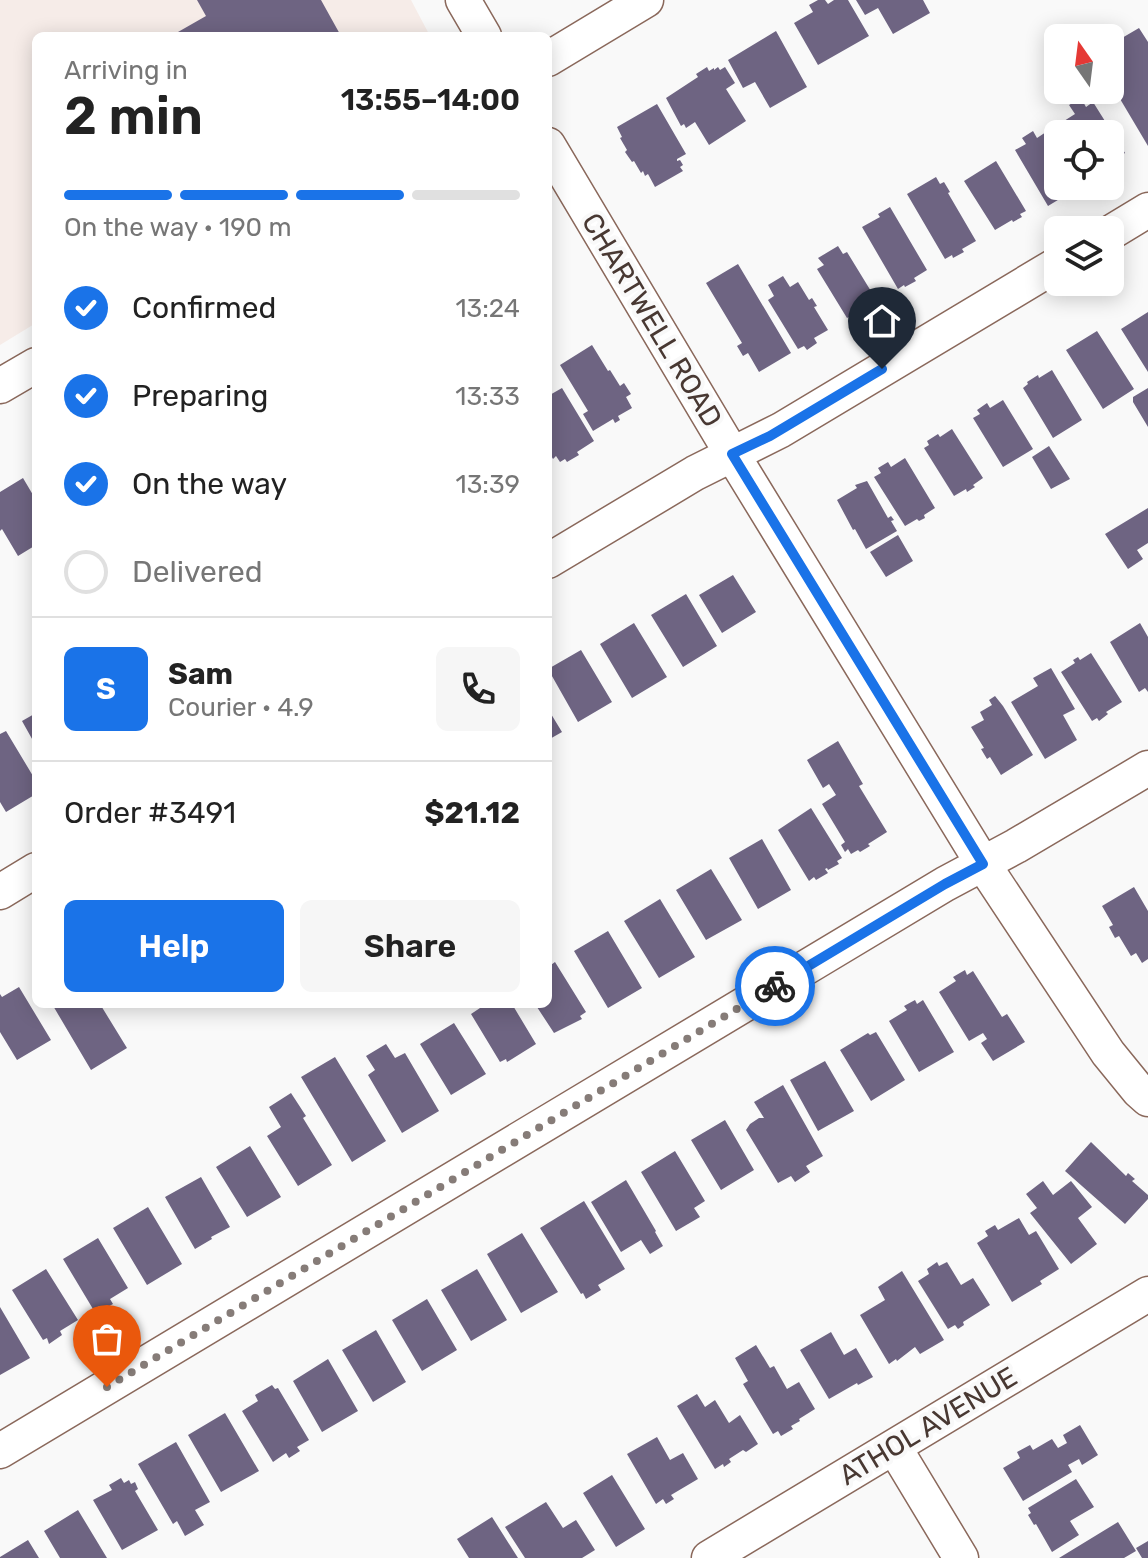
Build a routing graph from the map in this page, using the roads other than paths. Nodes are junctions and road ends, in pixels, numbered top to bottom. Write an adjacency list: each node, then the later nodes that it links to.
1 (463, 0): 3 (street)
2 (646, 0): 4 (street)
3 (482, 32)
4 (552, 57)
5 (552, 152): 11 (street, CHARTWELL ROAD)
6 (1148, 210): 7 (street)
7 (1124, 225)
8 (1044, 272): 11 (street)
9 (32, 367): 10 (street)
10 (0, 386)
11 (732, 454): 12 (street); 14 (street, CHARTWELL ROAD)
12 (552, 559)
13 (1148, 768): 14 (street)
14 (983, 864): 17 (street, CHARTWELL ROAD); 20 (street)
15 (32, 872): 16 (street)
16 (0, 892)
17 (1148, 1099)
18 (1148, 1294): 19 (street, ATHOL AVENUE)
19 (894, 1447): 21 (street, ATHOL AVENUE); 22 (street)
20 (0, 1451)
21 (709, 1558)
22 (961, 1558)

